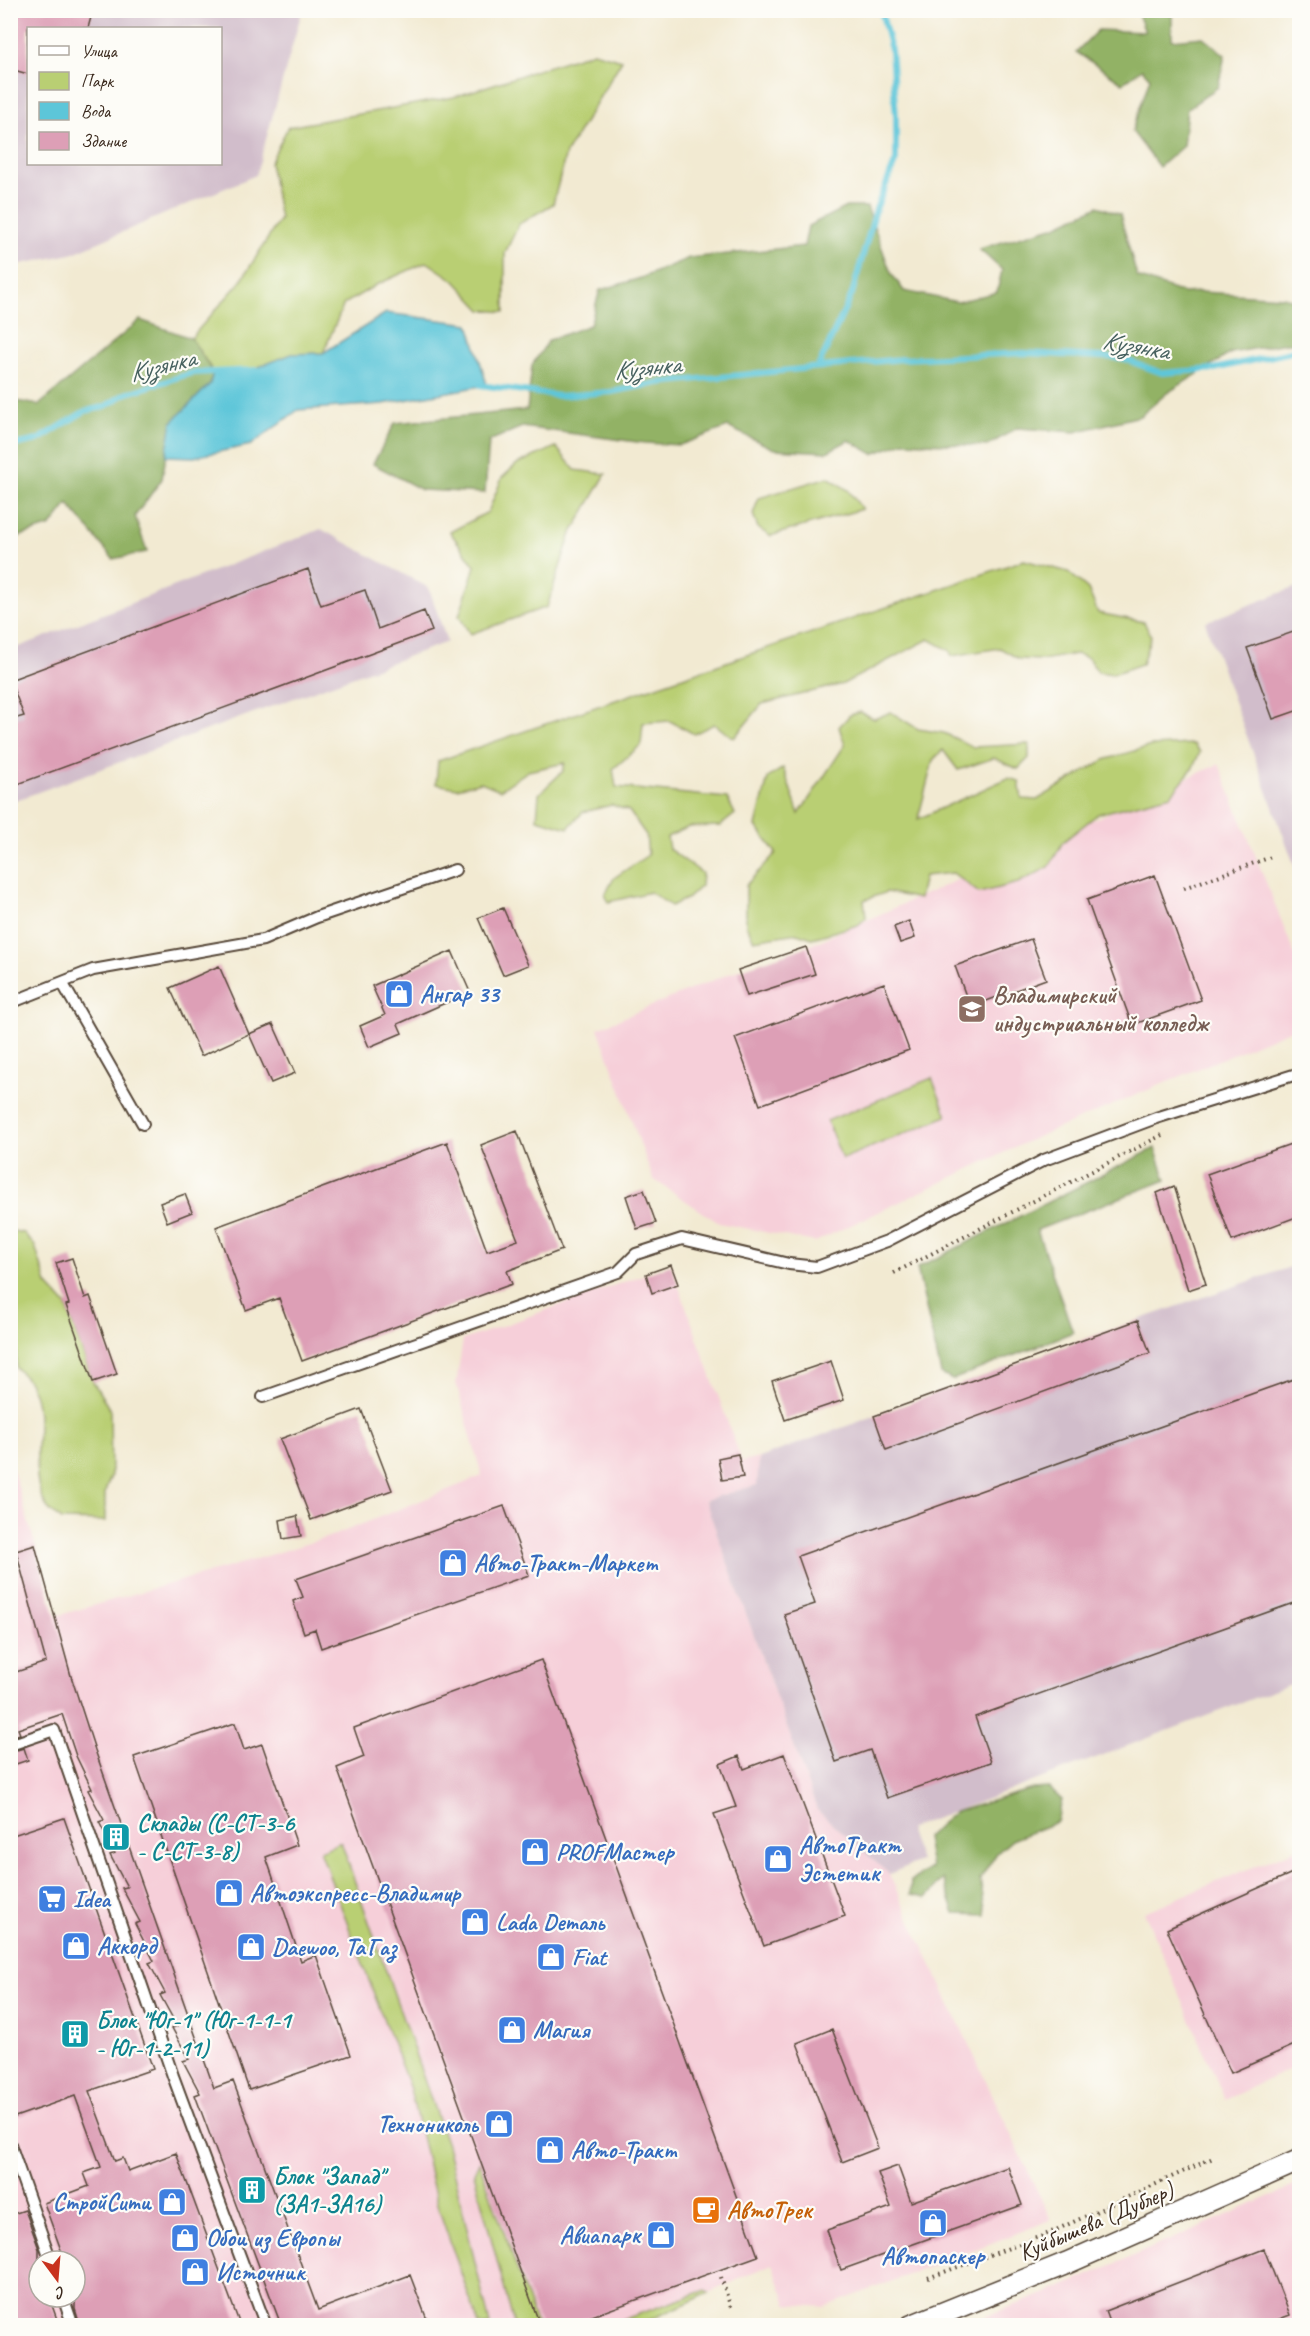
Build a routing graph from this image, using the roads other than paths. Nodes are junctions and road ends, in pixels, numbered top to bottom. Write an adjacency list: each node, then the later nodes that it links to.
1 (455, 870): 2 (lane)
2 (63, 984): 3 (lane); 5 (lane)
3 (10, 1004)
4 (1299, 1073): 6 (lane)
5 (143, 1124)
6 (263, 1397)
7 (10, 1745): 13 (lane)
8 (10, 2144): 10 (lane)
9 (1299, 2160): 14 (street, Куйбышева (Дублер))
10 (47, 2249)
11 (68, 2309): 12 (lane)
12 (74, 2325)
13 (266, 2325)
14 (911, 2325)

